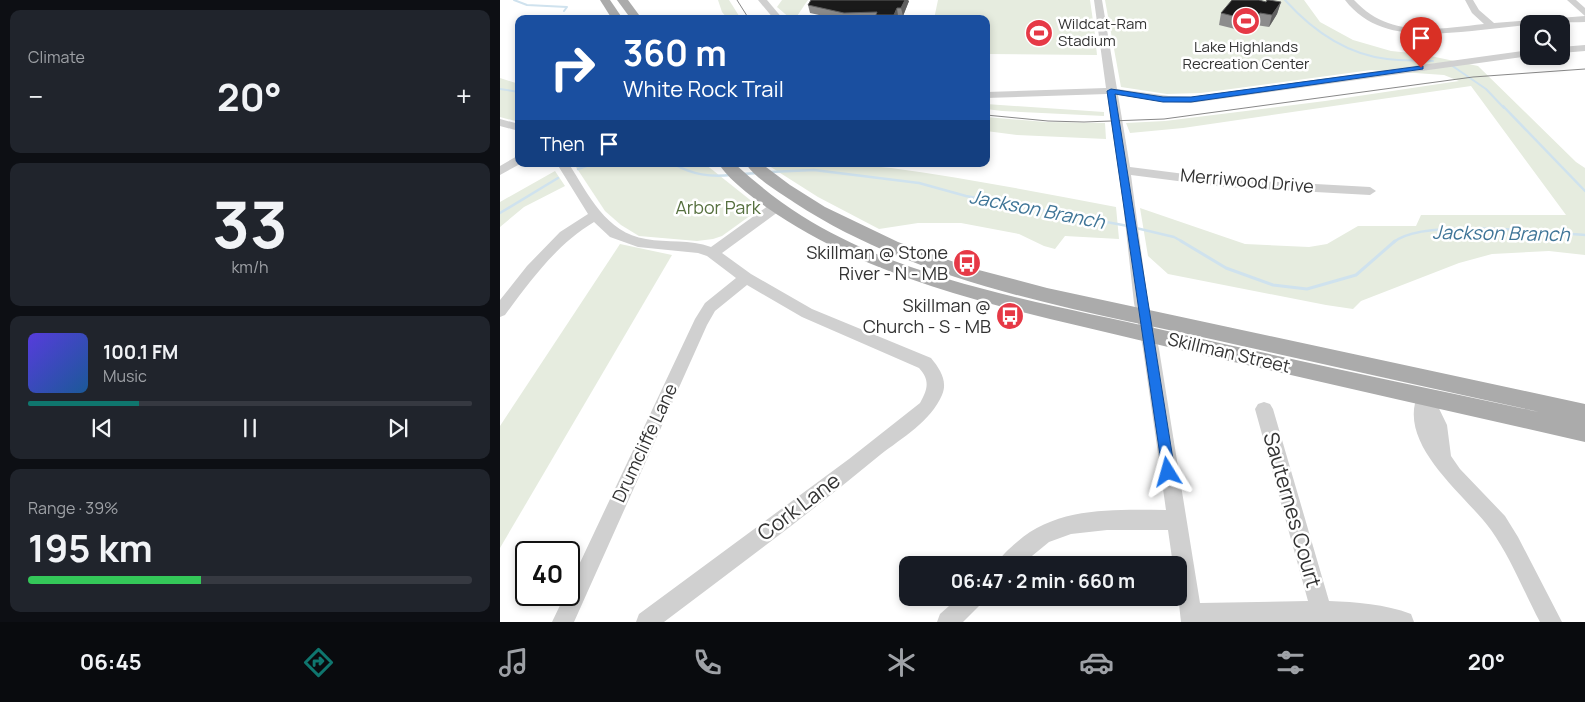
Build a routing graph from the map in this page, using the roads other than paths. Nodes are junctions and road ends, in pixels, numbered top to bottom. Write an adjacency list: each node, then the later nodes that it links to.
1 (605, 0): 9 (main road)
2 (622, 0): 10 (main road)
3 (762, 0): 11 (street)
4 (1098, 0): 17 (street)
5 (1349, 0): 13 (street)
6 (1469, 0): 13 (street)
7 (1570, 0): 8 (street)
8 (1585, 13)
9 (615, 15)
10 (633, 15)
11 (775, 15)
12 (1585, 19): 13 (street)
13 (1492, 26)
14 (1585, 48): 15 (street)
15 (1570, 49)
16 (1520, 54): 17 (street)
17 (1111, 91): 18 (street); 25 (street)
18 (990, 95)
19 (500, 122): 20 (street)
20 (515, 127)
21 (515, 162): 26 (street)
22 (565, 167): 29 (street)
23 (730, 167): 28 (main road, Skillman Street)
24 (757, 167): 30 (main road, Skillman Street)
25 (1124, 170): 27 (street, Merriwood Drive); 34 (street)
26 (500, 172)
27 (1370, 191)
28 (773, 204): 30 (main road); 31 (street); 34 (main road, Skillman Street)
29 (595, 216): 31 (street); 33 (street)
30 (828, 216): 34 (main road, Skillman Street)
31 (712, 253): 32 (street)
32 (746, 278): 44 (street, Drumcliffe Lane); 45 (street, Cork Lane)
33 (500, 311)
34 (1146, 325): 35 (main road, Skillman Street); 39 (street)
35 (1422, 387): 37 (main road, Skillman Street); 38 (main road, Skillman Street); 48 (street)
36 (1264, 409): 42 (street, Sauternes Court)
37 (1585, 413)
38 (1585, 432)
39 (1175, 520): 40 (street); 43 (street)
40 (1017, 556)
41 (965, 606): 46 (street)
42 (1321, 612): 43 (street); 47 (street)
43 (1191, 618)
44 (563, 622)
45 (647, 622)
46 (948, 622)
47 (1403, 622)
48 (1551, 622)

